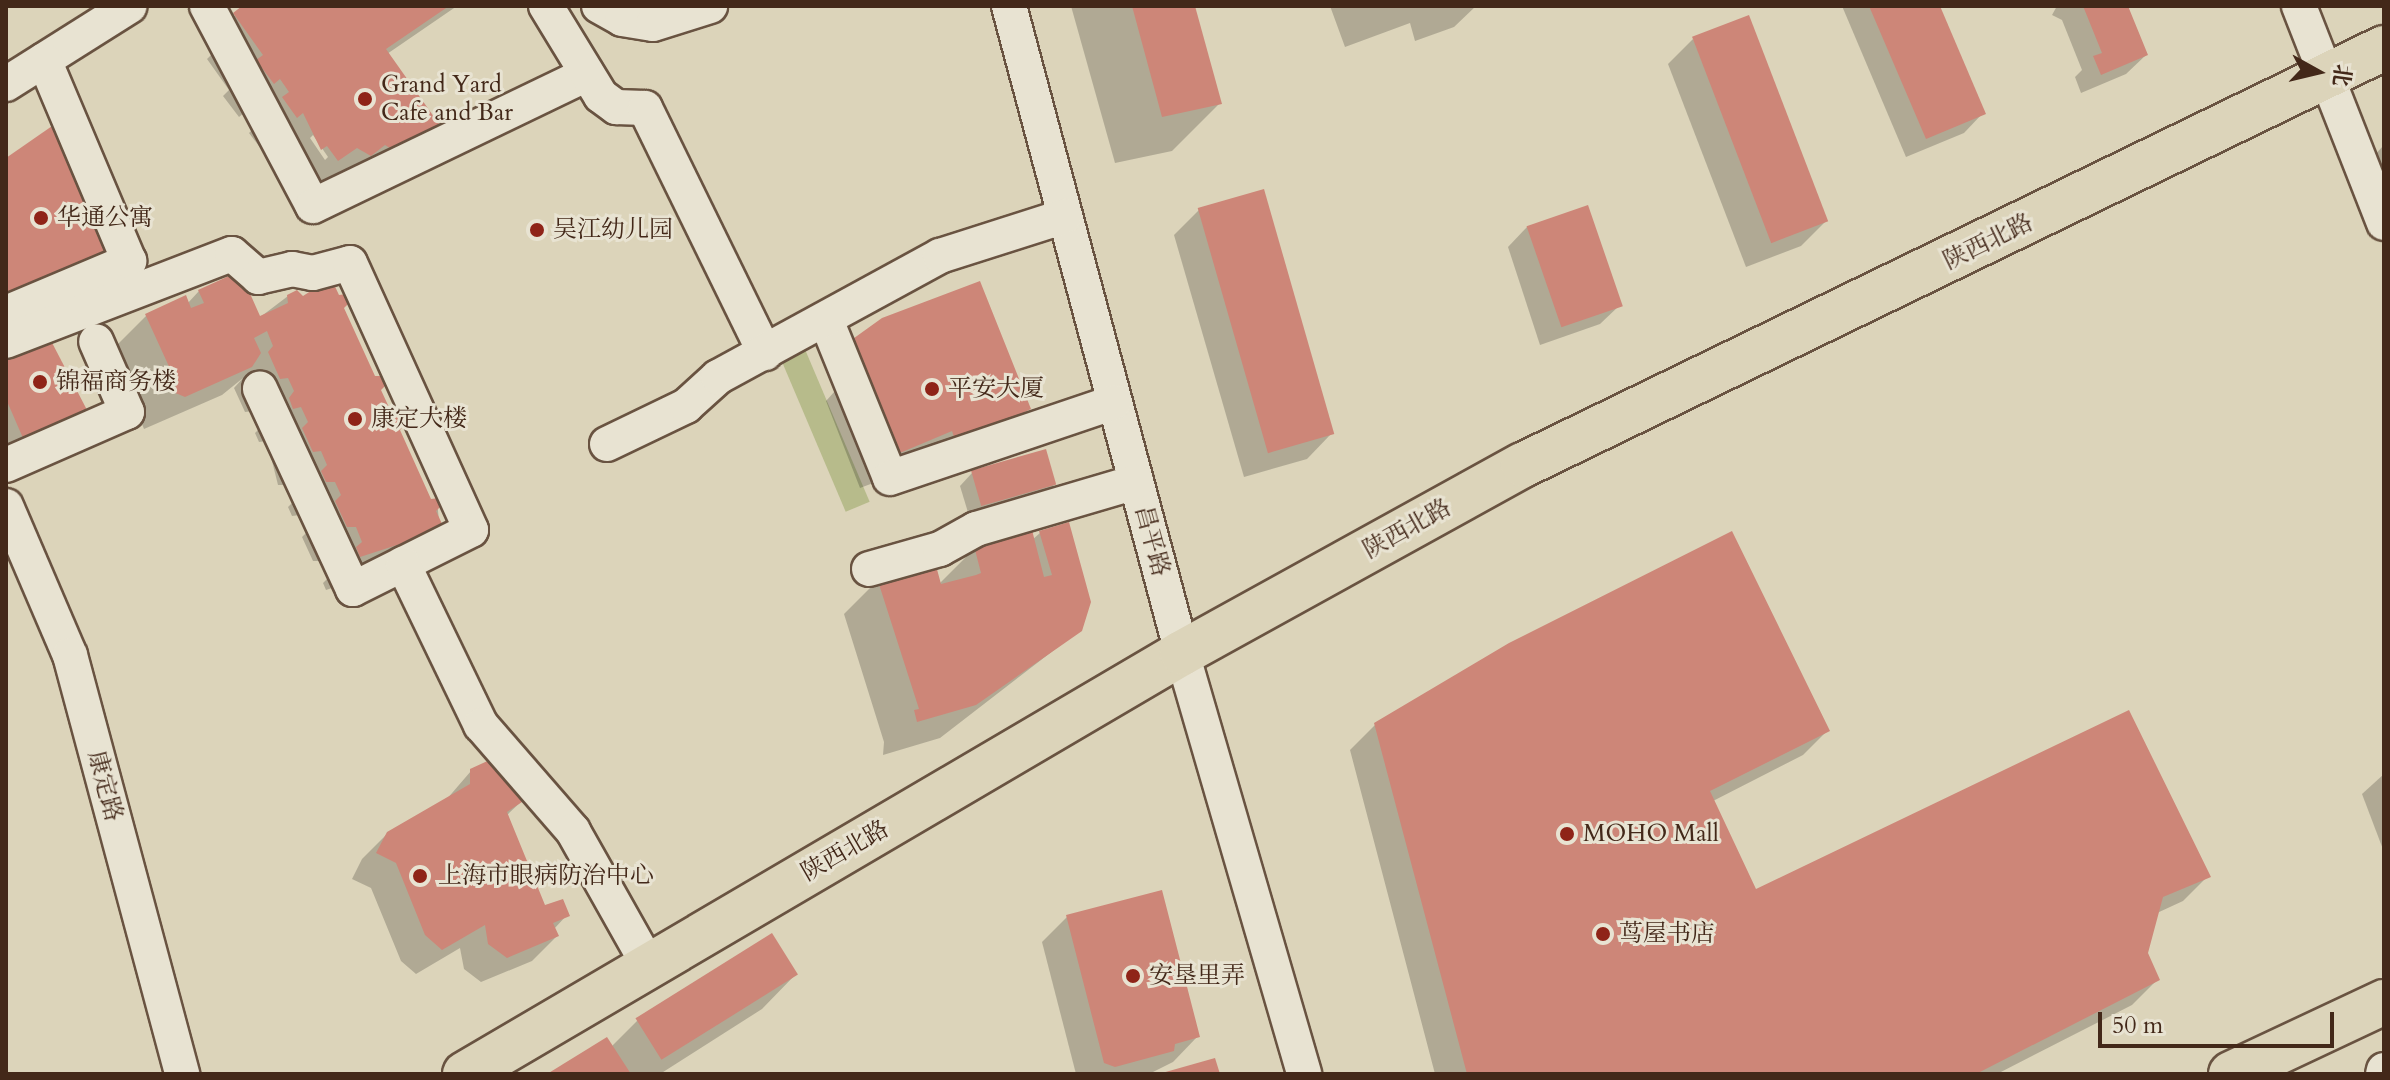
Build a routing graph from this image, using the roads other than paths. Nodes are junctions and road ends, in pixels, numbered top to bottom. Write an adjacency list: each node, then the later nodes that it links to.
1 (130, 6): 9 (street)
2 (207, 6): 10 (street)
3 (546, 6): 10 (street)
4 (599, 6): 5 (street)
5 (710, 6)
6 (1009, 6): 13 (street, 昌平路)
7 (2299, 6): 11 (street)
8 (2384, 48): 11 (main road, 陕西北路)
9 (44, 60): 12 (street); 15 (street)
10 (587, 74): 19 (street)
11 (2329, 80): 14 (street); 28 (main road, 陕西北路)
12 (6, 84)
13 (1065, 216): 16 (street); 21 (street, 昌平路)
14 (2384, 223)
15 (6, 313)
16 (826, 320): 19 (street); 21 (street)
17 (6, 341): 26 (street)
18 (96, 341): 23 (street)
19 (765, 353): 22 (street)
20 (260, 389): 26 (street)
21 (1115, 402): 24 (street, 昌平路)
22 (607, 444)
23 (6, 465)
24 (1136, 482): 27 (street); 28 (street, 昌平路)
25 (6, 506): 31 (street, 康定路)
26 (403, 564): 29 (street)
27 (869, 569)
28 (1182, 653): 29 (main road, 陕西北路); 33 (street, 昌平路)
29 (649, 966): 32 (main road, 陕西北路)
30 (2384, 1002): 34 (main road)
31 (182, 1074)
32 (465, 1074)
33 (1304, 1074)
34 (2231, 1074)

